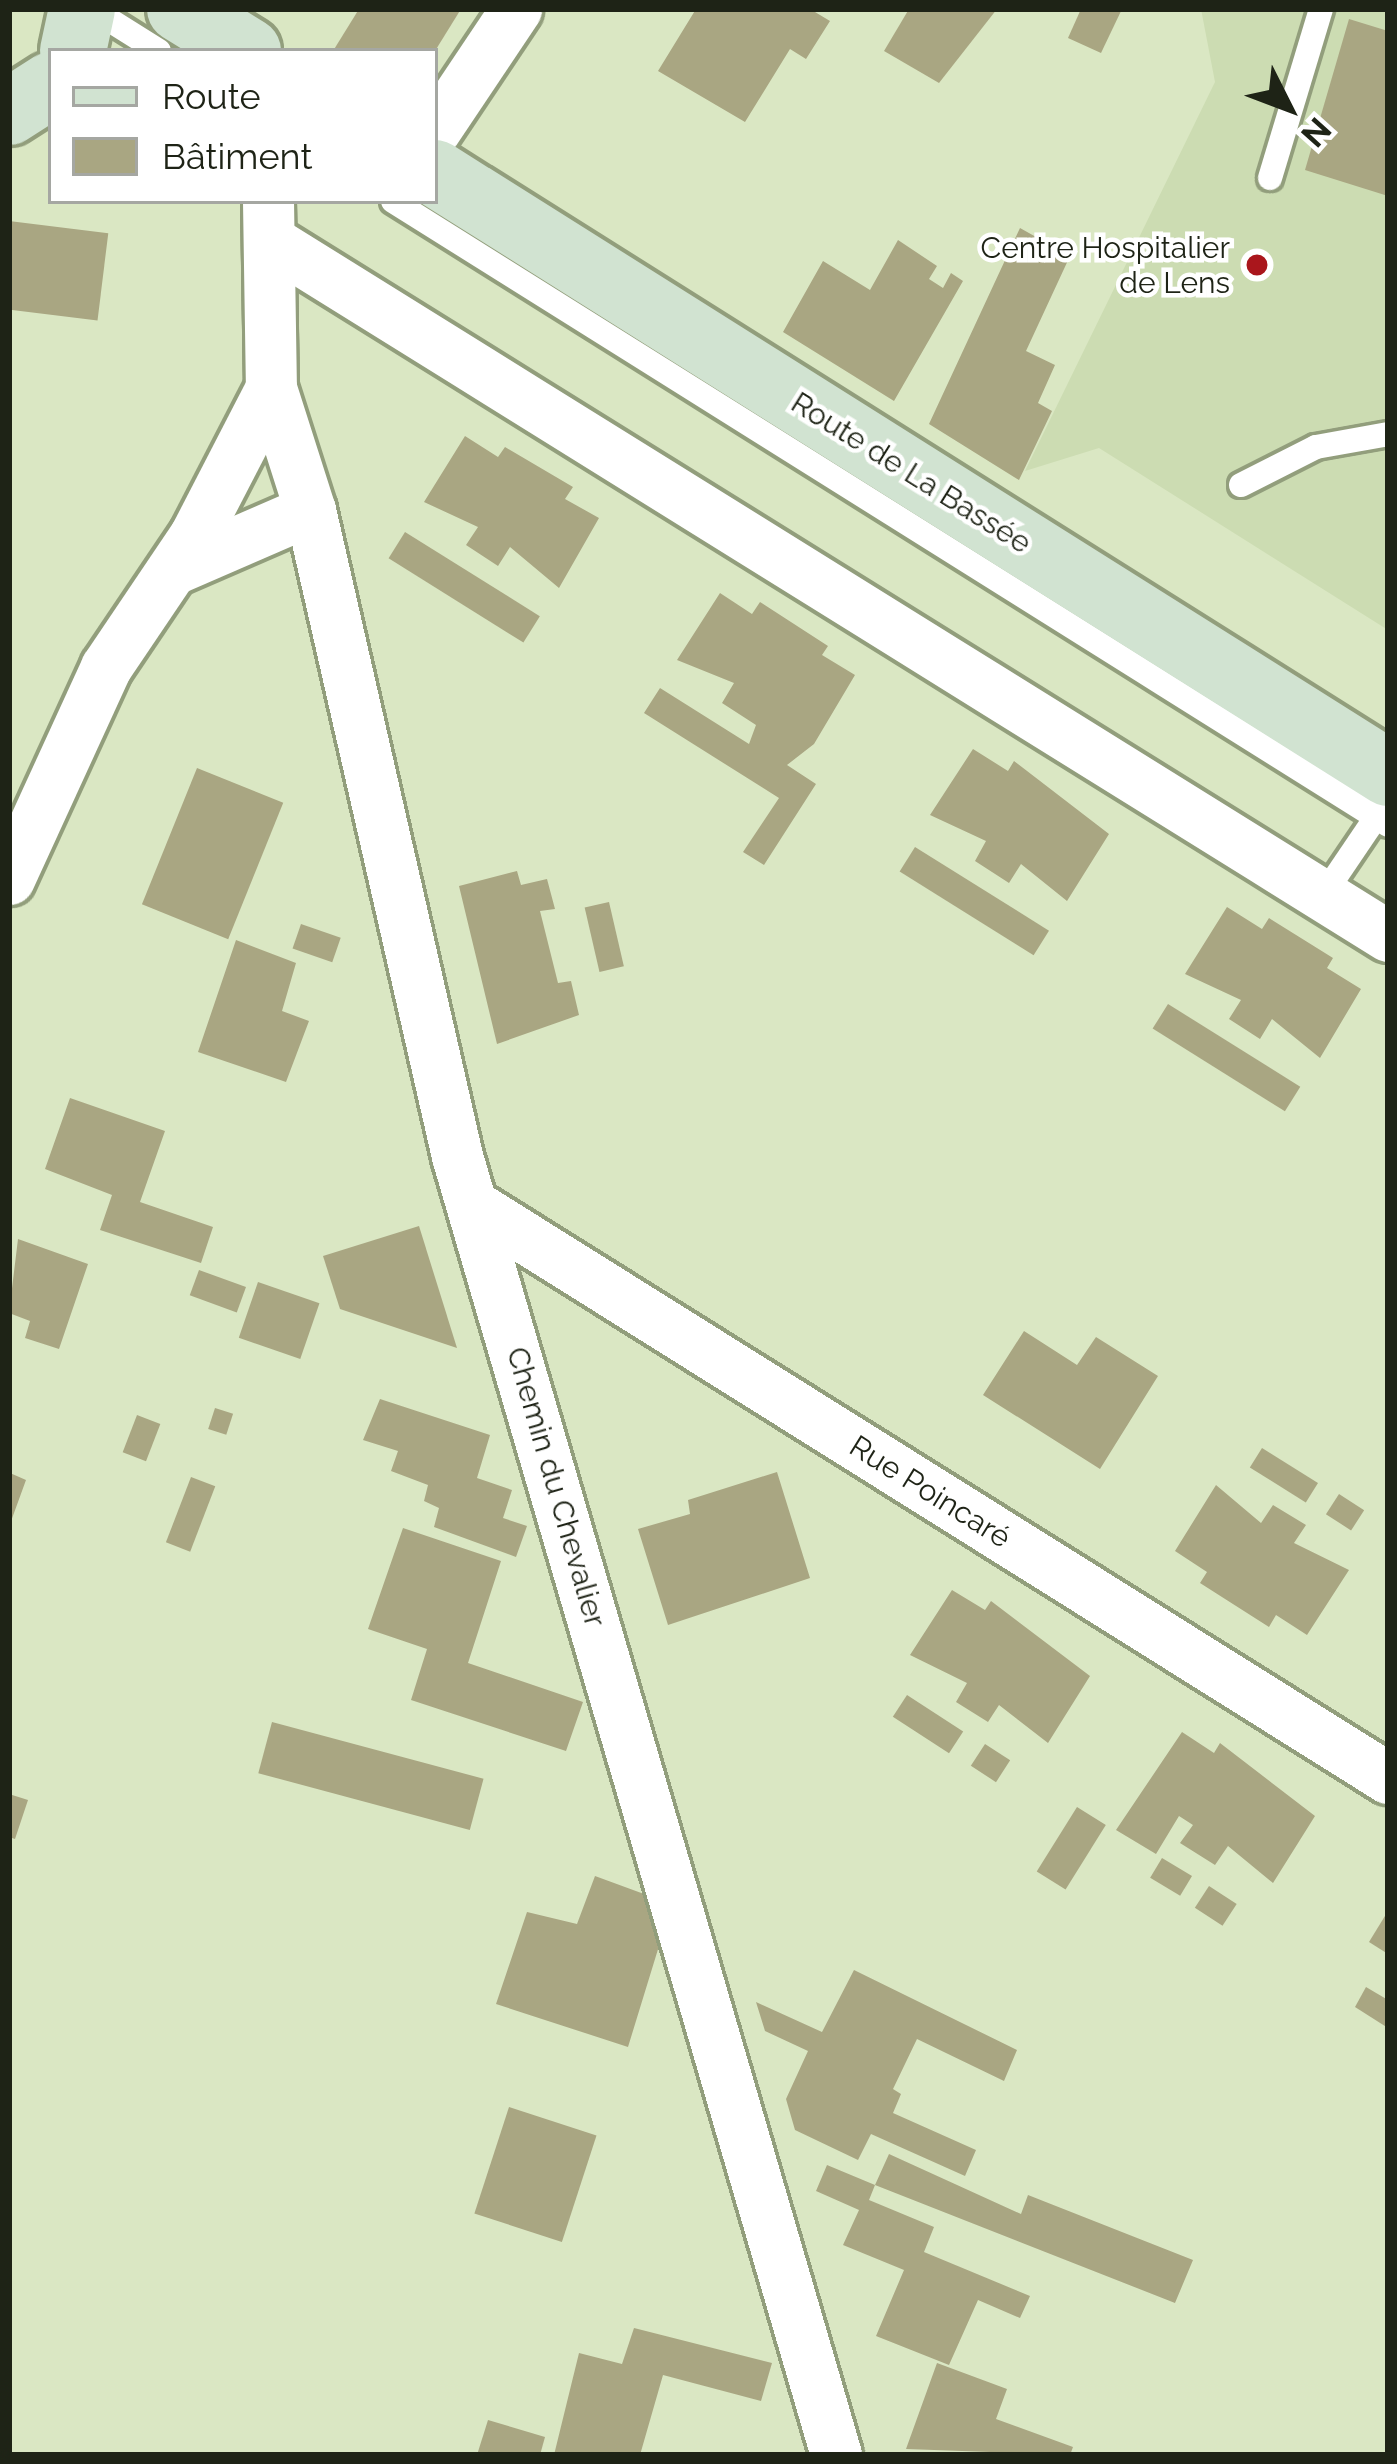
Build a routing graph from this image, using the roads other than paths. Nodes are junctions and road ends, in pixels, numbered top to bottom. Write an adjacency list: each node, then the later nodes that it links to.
1 (82, 9): 6 (main road)
2 (92, 9): 7 (lane)
3 (180, 9): 8 (main road)
4 (516, 9): 11 (street)
5 (1321, 9): 15 (lane)
6 (75, 48)
7 (154, 48)
8 (243, 48)
9 (48, 87): 10 (main road)
10 (9, 112)
11 (438, 126)
12 (9, 134): 13 (main road)
13 (48, 141)
14 (438, 175): 23 (main road, Route de La Bassée)
15 (1270, 178)
16 (398, 204): 23 (lane)
17 (268, 220): 18 (street); 25 (street)
18 (272, 388): 21 (street, Chemin du Chevalier); 22 (street)
19 (1388, 434): 20 (lane)
20 (1241, 485)
21 (310, 510): 22 (street); 27 (street, Chemin du Chevalier)
22 (174, 570): 24 (street)
23 (1385, 803): 25 (lane)
24 (9, 879)
25 (1324, 894): 26 (street)
26 (1388, 936)
27 (473, 1205): 28 (street, Rue Poincaré); 29 (street, Chemin du Chevalier)
28 (1388, 1778)
29 (836, 2455)

